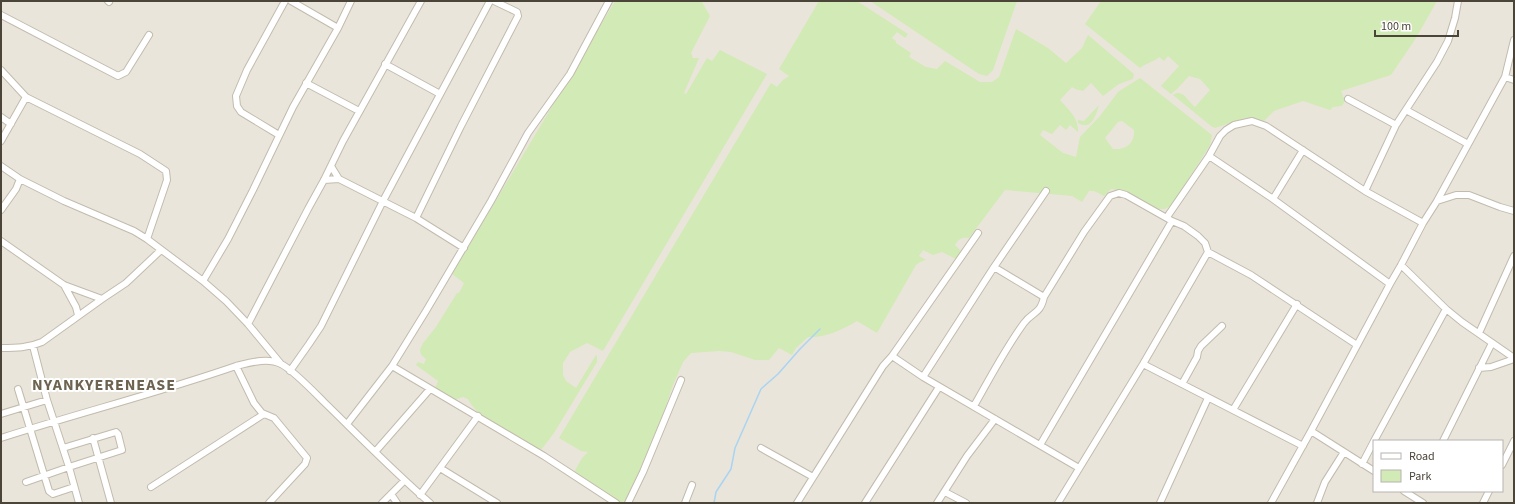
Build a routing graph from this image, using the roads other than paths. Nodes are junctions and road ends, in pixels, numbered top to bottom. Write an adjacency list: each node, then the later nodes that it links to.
1 (285, 1): 26 (street)
2 (291, 1): 10 (street)
3 (351, 1): 10 (street)
4 (421, 1): 13 (street)
5 (490, 1): 18 (street)
6 (494, 1): 43 (street)
7 (609, 1): 49 (street)
8 (1458, 1): 21 (street)
9 (1, 15): 11 (street)
10 (338, 28): 17 (street)
11 (149, 35)
12 (1514, 40): 15 (street)
13 (385, 64): 18 (street); 22 (street)
14 (1, 70): 19 (street)
15 (1505, 76): 16 (street); 28 (street)
16 (1514, 80)
17 (306, 83): 22 (street); 26 (street)
18 (440, 94): 39 (street)
19 (26, 96): 24 (street); 47 (street)
20 (1348, 99): 25 (street)
21 (1406, 110): 25 (street); 28 (street)
22 (359, 111): 32 (street)
23 (1, 117): 24 (street)
24 (10, 124): 27 (street)
25 (1396, 125): 37 (street)
26 (279, 135): 55 (street)
27 (1, 141)
28 (1468, 144): 40 (street)
29 (1303, 150): 30 (street); 37 (street); 38 (street)
30 (1209, 156): 38 (street); 44 (street)
31 (1, 166): 33 (street)
32 (331, 166): 34 (street); 35 (street)
33 (20, 179): 41 (street); 47 (street)
34 (339, 179): 35 (street); 39 (street)
35 (324, 180): 63 (street)
36 (1046, 191): 54 (street)
37 (1365, 191): 45 (street)
38 (1273, 199): 56 (street)
39 (383, 201): 43 (street); 77 (street)
40 (1437, 201): 42 (street); 45 (street)
41 (1, 210)
42 (1514, 211)
43 (416, 218): 49 (street)
44 (1170, 219): 51 (street); 58 (street); 103 (street)
45 (1423, 223): 53 (street)
46 (978, 233): 70 (street)
47 (147, 239): 50 (street)
48 (1, 241): 57 (street)
49 (464, 248): 75 (street)
50 (161, 250): 55 (street); 59 (street)
51 (1208, 252): 60 (street); 73 (street)
52 (1514, 256): 65 (street)
53 (1402, 265): 56 (street); 61 (street)
54 (994, 267): 58 (street); 78 (street)
55 (203, 282): 63 (street)
56 (1390, 284): 67 (street)
57 (64, 285): 59 (street); 62 (street)
58 (1044, 297): 86 (street)
59 (102, 300): 62 (street)
60 (1296, 304): 67 (street); 88 (street)
61 (1446, 309): 65 (street); 99 (street)
62 (78, 315): 68 (street)
63 (248, 324): 72 (street)
64 (1222, 326): 80 (street)
65 (1479, 333): 66 (street)
66 (1492, 343): 71 (street); 76 (street)
67 (1356, 345): 96 (street)
68 (33, 346): 69 (street); 85 (street)
69 (1, 348)
70 (892, 356): 78 (street); 117 (street)
71 (1514, 358): 76 (street)
72 (281, 364): 74 (street); 77 (street)
73 (1143, 364): 80 (street); 114 (street)
74 (236, 366): 90 (street); 93 (street)
75 (392, 366): 83 (street); 94 (street)
76 (1479, 368): 100 (street)
77 (290, 371): 94 (street)
78 (923, 377): 81 (street)
79 (681, 380): 138 (street)
80 (1182, 384): 84 (street)
81 (939, 386): 86 (street); 141 (street)
82 (18, 389): 87 (street)
83 (430, 389): 91 (street); 107 (street)
84 (1208, 398): 88 (street); 145 (street)
85 (47, 400): 87 (street); 93 (street)
86 (974, 406): 92 (street)
87 (23, 407): 89 (street); 95 (street)
88 (1233, 410): 104 (street)
89 (1, 414)
90 (264, 414): 122 (street); 132 (street)
91 (478, 416): 113 (street); 137 (street)
92 (996, 419): 103 (street); 123 (street)
93 (53, 421): 95 (street); 105 (street)
94 (347, 424): 107 (street)
95 (30, 429): 97 (street); 116 (street)
96 (1311, 431): 104 (street); 108 (street)
97 (1, 438)
98 (93, 438): 105 (street); 109 (street); 109 (street)
99 (1375, 440)
100 (1443, 440)
101 (1514, 442): 111 (street)
102 (1373, 443): 110 (street)
103 (1040, 445): 114 (street)
104 (1303, 446): 146 (street)
105 (63, 448): 112 (street)
106 (761, 448): 117 (street)
107 (375, 452): 118 (street)
108 (1344, 452): 110 (street); 147 (street)
109 (99, 458): 112 (street); 131 (street)
110 (1362, 464): 115 (street)
111 (1503, 464)
112 (69, 467): 116 (street); 121 (street)
113 (440, 468): 128 (street); 136 (street)
114 (1079, 468): 144 (street)
115 (1373, 470)
116 (45, 475): 119 (street); 121 (street)
117 (813, 477): 140 (street)
118 (404, 481): 127 (street); 128 (street)
119 (26, 482)
120 (692, 485): 139 (street)
121 (74, 487): 130 (street)
122 (151, 487)
123 (945, 492): 142 (street); 143 (street)
124 (1406, 492): 129 (street)
125 (1418, 492): 129 (street)
126 (1489, 492): 149 (street)
127 (391, 494): 133 (street); 134 (street)
128 (420, 495): 135 (street)
129 (1415, 498): 148 (street)
130 (78, 503)
131 (111, 503)
132 (268, 503)
133 (382, 503)
134 (397, 503)
135 (430, 503)
136 (497, 503)
137 (616, 503)
138 (628, 503)
139 (684, 503)
140 (797, 503)
141 (865, 503)
142 (937, 503)
143 (966, 503)
144 (1058, 503)
145 (1160, 503)
146 (1270, 503)
147 (1318, 503)
148 (1423, 503)
149 (1484, 503)

